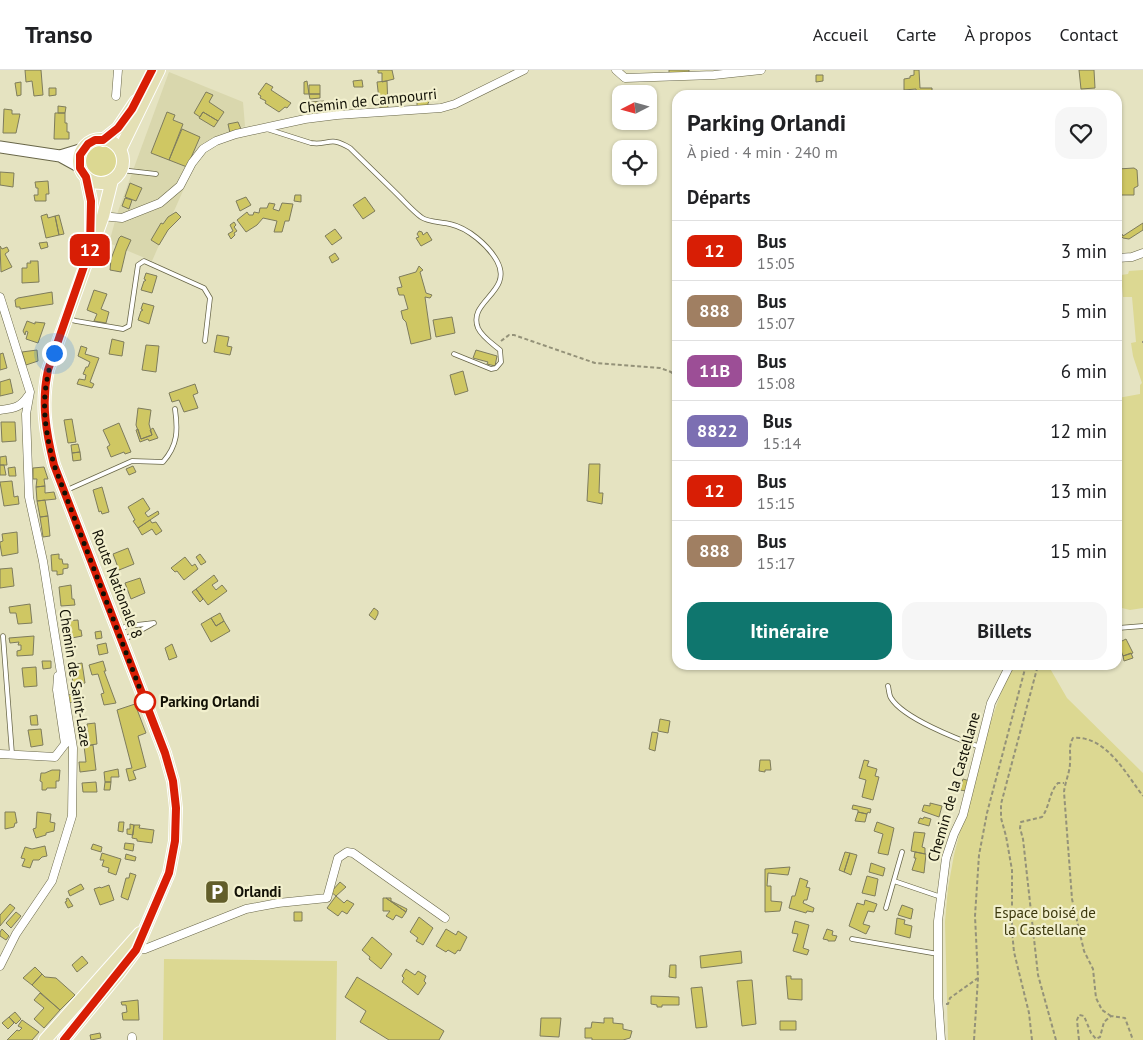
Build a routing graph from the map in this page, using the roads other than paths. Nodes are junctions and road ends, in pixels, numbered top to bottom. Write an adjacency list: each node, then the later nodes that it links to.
1 (118, 70): 7 (street)
2 (152, 70): 9 (main road)
3 (159, 70): 12 (main road)
4 (524, 70): 8 (street, Chemin de Campourri)
5 (616, 70): 6 (street)
6 (761, 70)
7 (116, 96)
8 (265, 128): 18 (street, Chemin de Campourri); 24 (lane)
9 (103, 140): 11 (main road); 12 (main road)
10 (0, 147): 13 (main road)
11 (83, 149): 13 (main road); 15 (main road)
12 (120, 150): 14 (main road)
13 (60, 156): 15 (main road)
14 (121, 170): 16 (lane); 17 (main road)
15 (83, 172): 17 (main road); 18 (main road, Route Nationale 8)
16 (156, 174)
17 (112, 180): 18 (main road, Route Nationale 8)
18 (97, 215): 22 (main road, Route Nationale 8)
19 (1143, 253): 20 (street)
20 (1122, 258)
21 (0, 297): 26 (street)
22 (66, 318): 23 (lane); 25 (main road, Route Nationale 8)
23 (205, 341)
24 (454, 354)
25 (44, 390): 26 (street); 29 (main road, Route Nationale 8)
26 (30, 392): 28 (street); 34 (street, Chemin de Saint-Laze)
27 (175, 409): 29 (lane)
28 (0, 410)
29 (64, 491): 32 (main road, Route Nationale 8)
30 (1143, 626): 31 (lane)
31 (1122, 628)
32 (119, 635): 32 (lane); 45 (main road, Route Nationale 8)
33 (3, 636): 39 (lane)
34 (59, 664): 39 (street); 49 (street, Chemin de Saint-Laze)
35 (1008, 670): 37 (street, Chemin de la Castellane)
36 (888, 686): 37 (lane)
37 (980, 747): 42 (street, Chemin de la Castellane)
38 (0, 754): 39 (street)
39 (12, 754)
40 (902, 852): 41 (lane)
41 (894, 881): 42 (lane); 43 (lane)
42 (941, 897): 48 (street, Chemin de la Castellane)
43 (886, 908)
44 (445, 918): 47 (street)
45 (144, 930): 47 (main road, Route Nationale 8); 50 (main road, Route Nationale 8)
46 (852, 939): 48 (lane)
47 (136, 950): 51 (main road, Route Nationale 8)
48 (938, 954): 52 (street, Chemin de la Castellane)
49 (0, 966)
50 (44, 1040)
51 (64, 1040)
52 (941, 1040)

